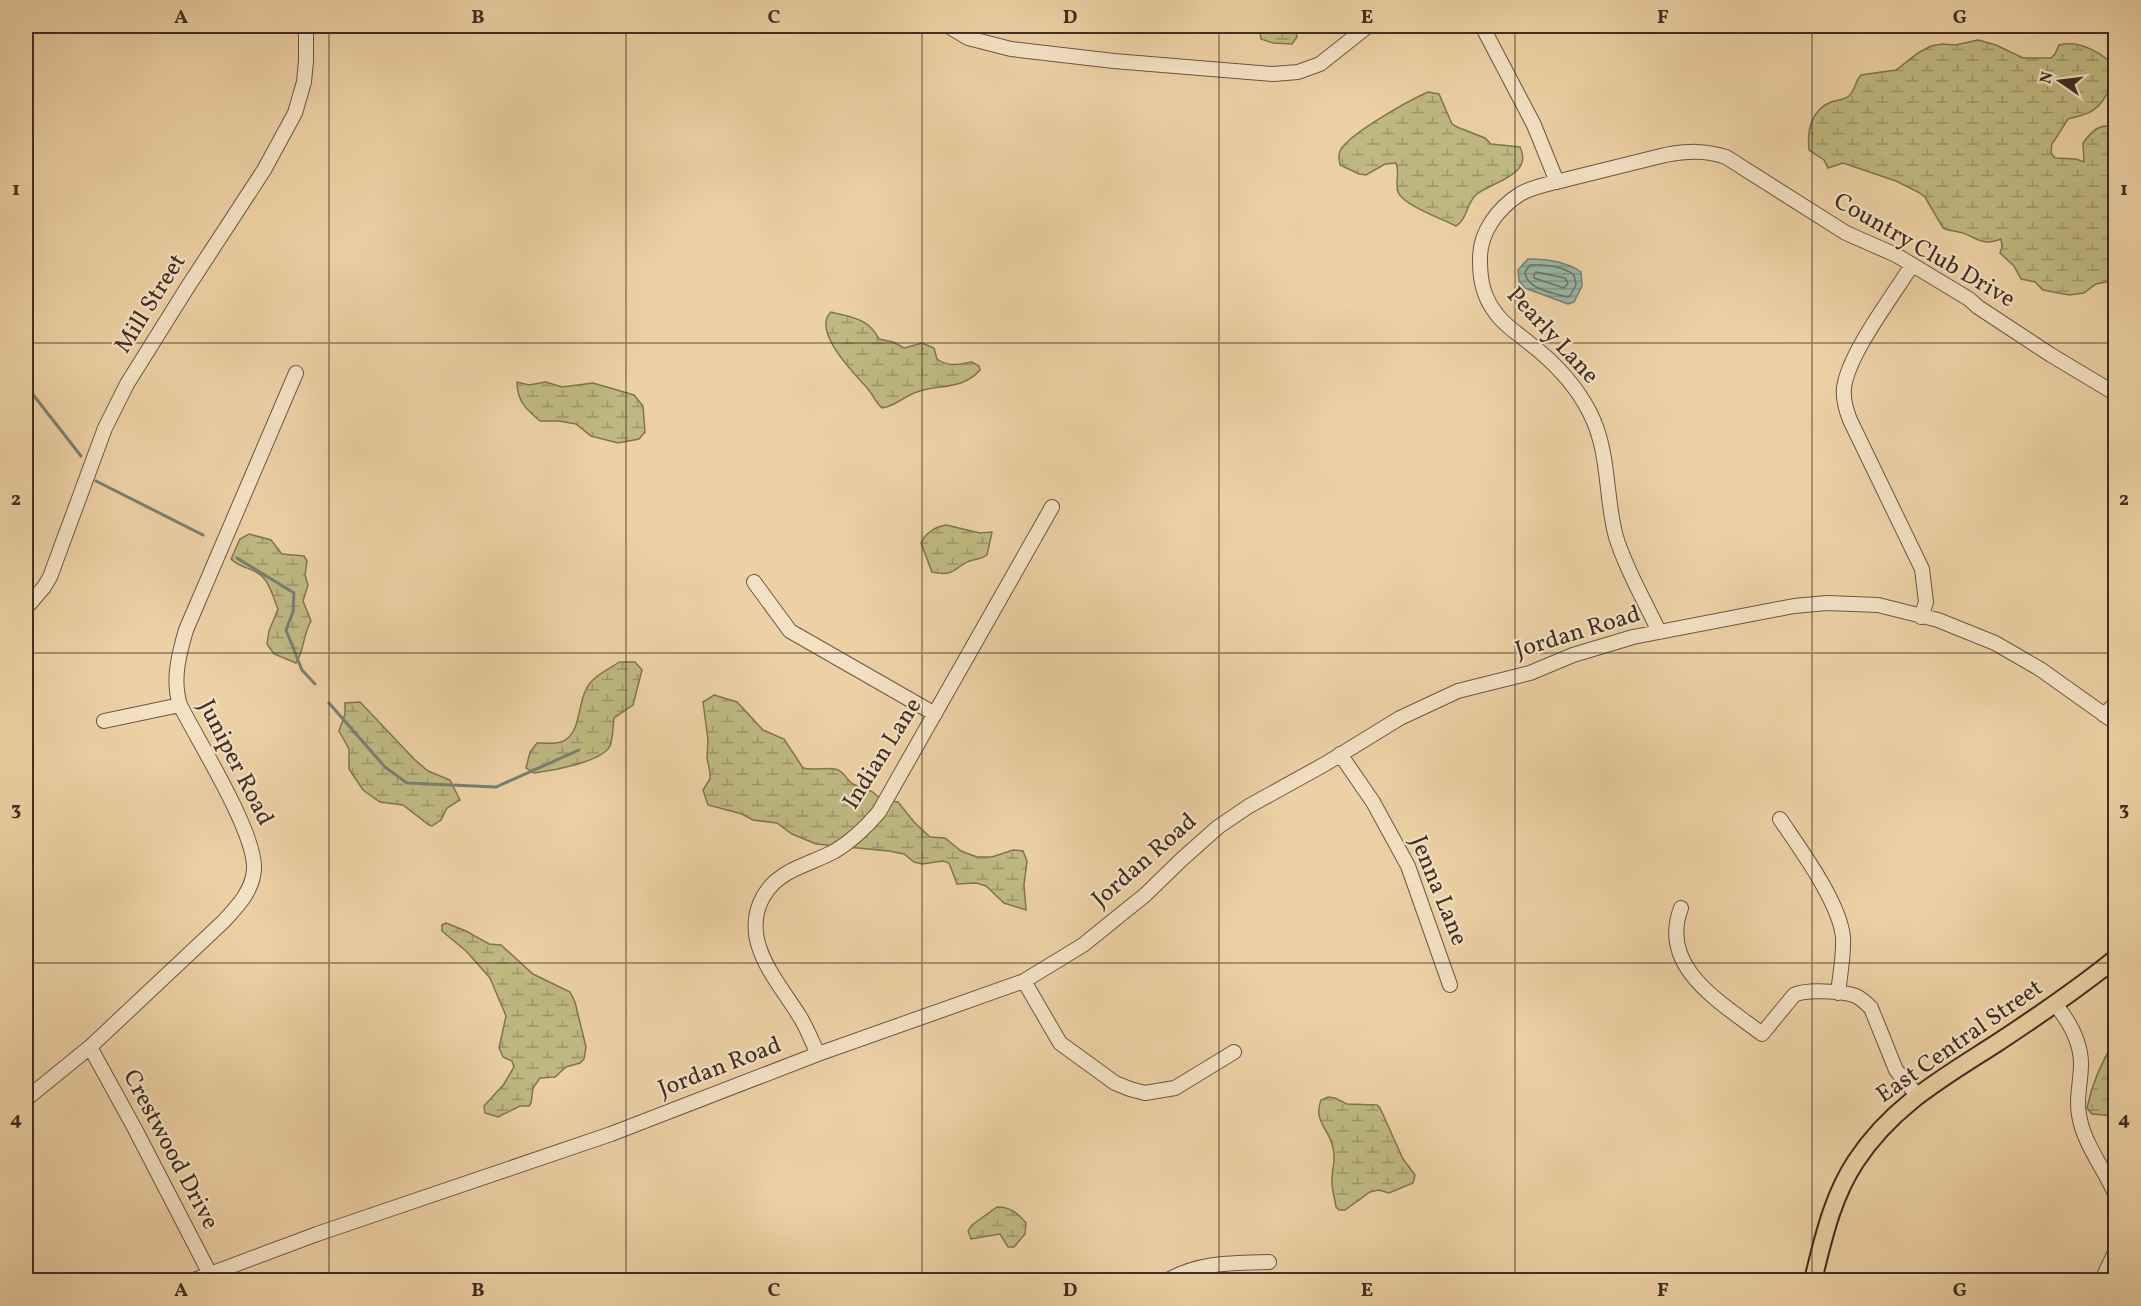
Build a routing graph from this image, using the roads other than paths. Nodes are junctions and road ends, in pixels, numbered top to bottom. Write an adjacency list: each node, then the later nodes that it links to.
1 (306, 26): 12 (street, Mill Street)
2 (948, 26): 3 (street)
3 (1368, 26)
4 (1482, 26): 6 (street)
5 (1708, 151): 6 (street, Pearly Lane); 7 (street, Country Club Drive)
6 (1557, 182): 14 (street, Pearly Lane)
7 (1912, 265): 9 (street, Country Club Drive); 13 (street)
8 (296, 373): 16 (street, Juniper Road)
9 (2115, 394)
10 (1052, 507): 17 (street, Indian Lane)
11 (754, 582): 17 (street)
12 (26, 608)
13 (1921, 617): 14 (street, Jordan Road); 18 (street, Jordan Road)
14 (1659, 632): 20 (street, Jordan Road)
15 (2115, 703): 18 (street)
16 (180, 705): 19 (street); 28 (street, Juniper Road)
17 (934, 714): 30 (street, Indian Lane)
18 (2110, 719)
19 (104, 721)
20 (1340, 754): 24 (street, Jordan Road); 25 (street, Jenna Lane)
21 (1780, 819): 26 (street)
22 (1681, 908): 26 (street)
23 (2115, 957): 27 (main road, East Central Street)
24 (1024, 981): 29 (street); 30 (street, Jordan Road)
25 (1450, 985)
26 (1838, 993): 31 (street)
27 (2055, 1004): 31 (main road, East Central Street); 33 (street)
28 (90, 1047): 32 (street, Juniper Road); 36 (street, Crestwood Drive)
29 (1234, 1052)
30 (818, 1054): 36 (street, Jordan Road)
31 (1917, 1095): 39 (main road, East Central Street)
32 (26, 1099)
33 (2115, 1196)
34 (2115, 1250): 40 (street)
35 (1269, 1262): 38 (street)
36 (210, 1274): 37 (street, Jordan Road)
37 (194, 1281)
38 (1168, 1281)
39 (1813, 1281)
40 (2102, 1281)

